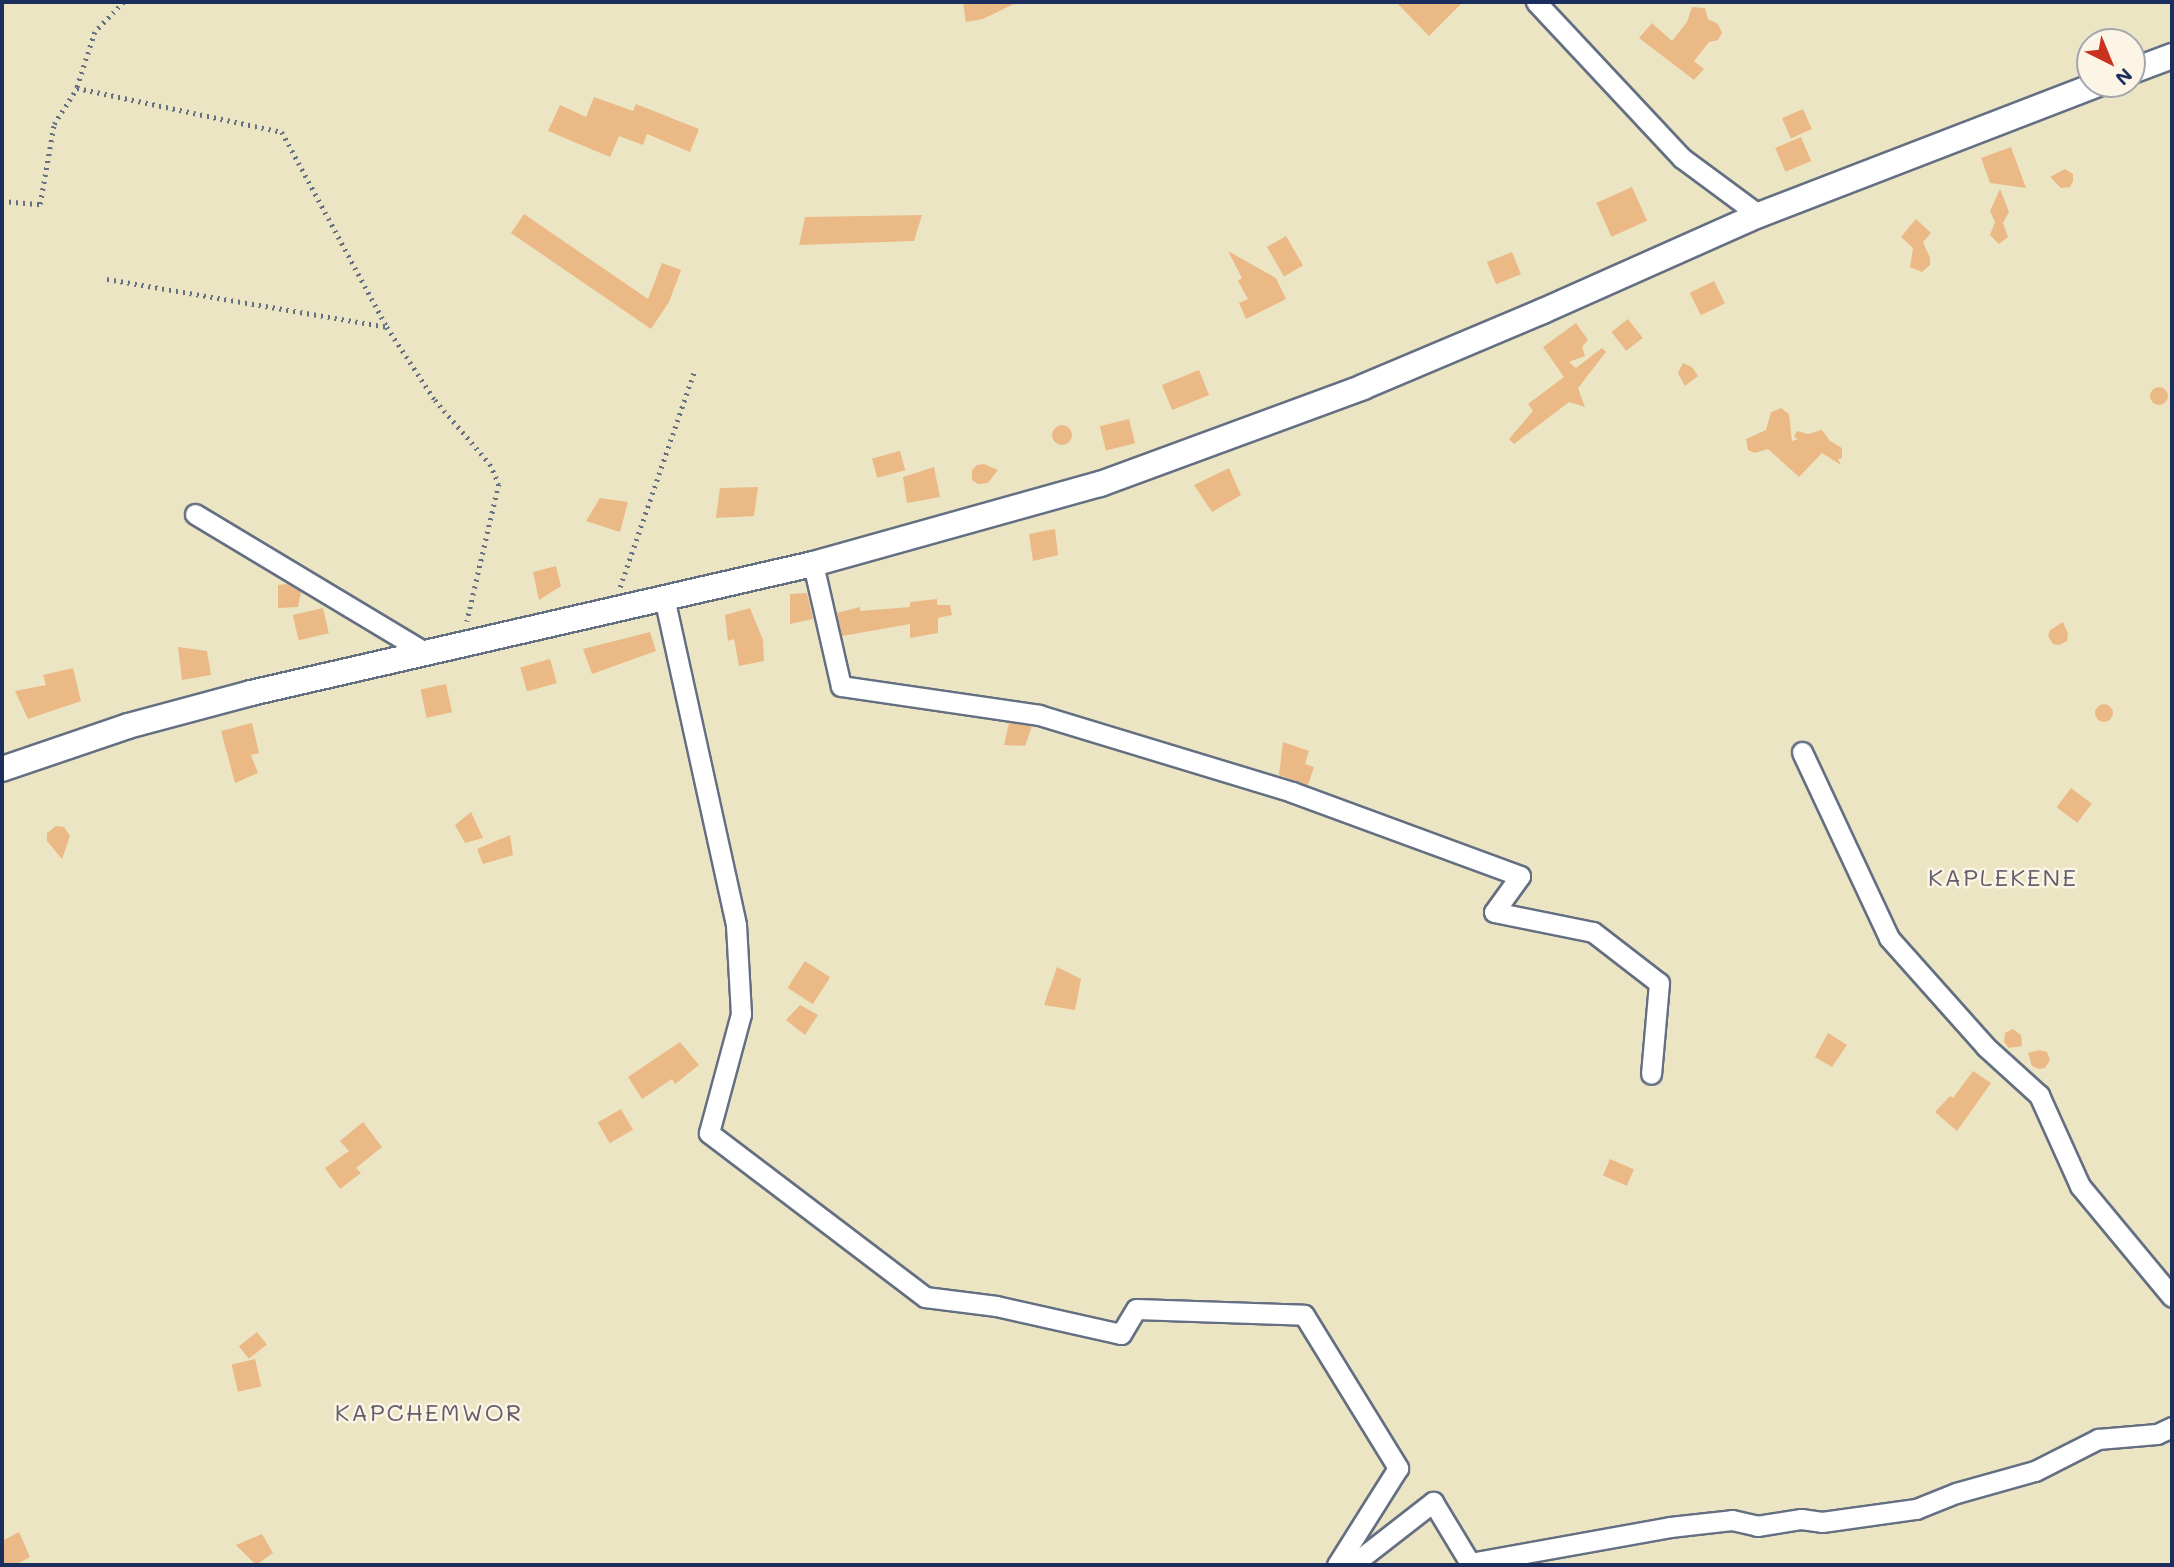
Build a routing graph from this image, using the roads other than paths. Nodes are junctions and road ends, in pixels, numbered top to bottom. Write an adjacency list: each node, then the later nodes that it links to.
1 (1536, 2): 5 (street)
2 (2172, 56): 3 (street)
3 (2146, 66)
4 (2076, 93): 5 (street)
5 (1759, 215): 7 (street)
6 (195, 514): 9 (street)
7 (813, 564): 8 (street); 12 (street)
8 (664, 597): 9 (street); 15 (street)
9 (423, 651): 11 (street)
10 (1802, 752): 13 (street)
11 (2, 769)
12 (1651, 1074)
13 (2172, 1297)
14 (2172, 1427): 16 (street)
15 (1337, 1565)
16 (1352, 1565)

